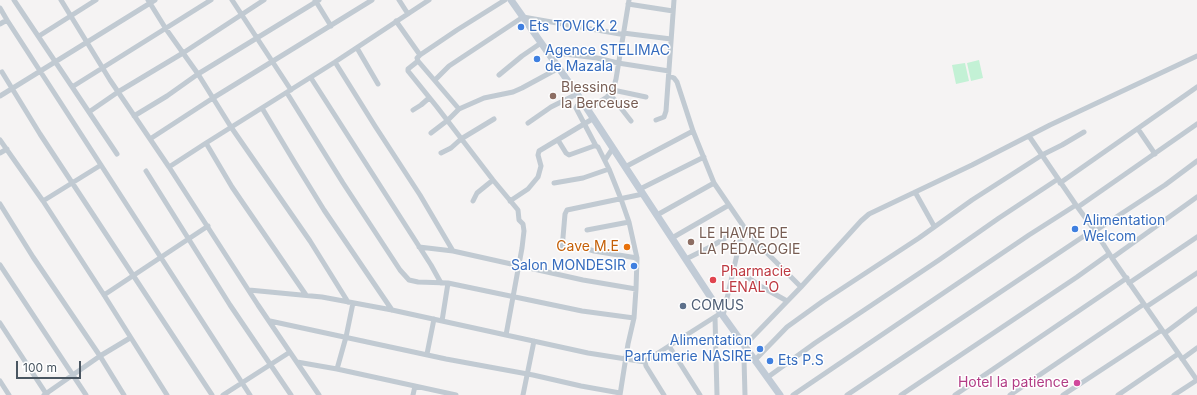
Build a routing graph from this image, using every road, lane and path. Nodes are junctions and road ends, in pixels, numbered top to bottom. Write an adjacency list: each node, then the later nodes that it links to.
1 (14, 0): 28 (street)
2 (61, 0): 20 (street)
3 (96, 0): 20 (street)
4 (211, 0): 26 (street)
5 (232, 0): 18 (street)
6 (264, 0): 18 (street)
7 (317, 0): 25 (street); 29 (street)
8 (372, 0): 25 (street)
9 (399, 0): 19 (street)
10 (429, 0): 19 (street)
11 (505, 0): 36 (street)
12 (511, 0): 21 (main road)
13 (674, 0): 17 (street)
14 (151, 1): 26 (street); 31 (street)
15 (629, 2): 17 (street); 27 (street)
16 (0, 8): 22 (street)
17 (673, 11): 30 (street)
18 (242, 14): 29 (street); 35 (street)
19 (408, 14): 23 (street)
20 (71, 16): 28 (street); 31 (street)
21 (523, 17): 27 (street); 32 (main road); 51 (street)
22 (7, 20): 24 (street); 46 (street)
23 (396, 21): 33 (street); 36 (street)
24 (0, 24)
25 (331, 26): 40 (street)
26 (166, 29): 35 (street); 43 (street)
27 (623, 33): 30 (street); 42 (street)
28 (39, 36): 39 (street)
29 (257, 38): 40 (street); 48 (street)
30 (671, 40): 47 (street)
31 (86, 43): 39 (street); 43 (street)
32 (541, 43): 34 (main road); 49 (street)
33 (356, 48): 41 (street); 52 (street)
34 (548, 52): 42 (street); 44 (main road)
35 (183, 53): 48 (street); 56 (street)
36 (420, 55): 38 (street)
37 (1197, 56): 84 (street)
38 (418, 61): 51 (street); 63 (street)
39 (56, 62): 46 (street); 53 (street)
40 (272, 62): 57 (street); 62 (street)
41 (335, 62): 50 (street); 134 (street)
42 (618, 63): 47 (street); 58 (street)
43 (102, 68): 53 (street); 56 (street)
44 (559, 68): 59 (main road); 66 (street)
45 (2, 72): 55 (street)
46 (40, 72): 55 (street); 101 (street)
47 (669, 73): 74 (street); 81 (street)
48 (198, 74): 62 (street); 70 (street)
49 (499, 75)
50 (311, 78): 57 (street); 132 (street)
51 (435, 80): 66 (street)
52 (378, 84)
53 (72, 86): 69 (street)
54 (1197, 87): 80 (street)
55 (12, 89): 60 (street); 108 (street)
56 (118, 92): 69 (street); 70 (street)
57 (289, 92): 65 (street); 145 (street)
58 (612, 92): 61 (street); 67 (street); 75 (street)
59 (577, 94): 64 (main road); 76 (street)
60 (0, 96)
61 (646, 97)
62 (214, 98): 79 (street); 85 (street)
63 (429, 98): 68 (street); 73 (street)
64 (582, 101): 67 (main road); 77 (street)
65 (262, 108): 79 (street); 157 (street)
66 (459, 109): 73 (street)
67 (588, 109): 71 (main road)
68 (413, 110)
69 (89, 112): 95 (street)
70 (134, 116): 85 (street)
71 (594, 118): 77 (street); 91 (main road)
72 (494, 119): 86 (street)
73 (448, 120): 83 (street); 86 (street)
74 (656, 120)
75 (630, 121)
76 (528, 123)
77 (584, 124): 88 (street); 90 (street)
78 (1197, 124): 96 (street)
79 (231, 127): 89 (street); 154 (street)
80 (1138, 129): 96 (street); 107 (street)
81 (693, 131): 98 (street); 103 (street)
82 (1084, 132): 97 (street)
83 (431, 133)
84 (1029, 136): 97 (street); 112 (street)
85 (150, 139): 102 (street)
86 (461, 139): 94 (street); 106 (street)
87 (0, 140): 92 (street)
88 (558, 140): 90 (street); 115 (street)
89 (206, 143): 102 (street); 151 (street)
90 (596, 146): 99 (street)
91 (613, 148): 99 (street); 103 (main road)
92 (7, 149): 93 (street); 116 (street)
93 (0, 153)
94 (441, 153)
95 (118, 154)
96 (1154, 154): 120 (street)
97 (1042, 155): 107 (street); 124 (street)
98 (704, 157): 110 (street); 111 (street)
99 (604, 160): 105 (street)
100 (1197, 161): 127 (street)
101 (101, 165): 108 (street); 136 (street)
102 (169, 167): 123 (street)
103 (625, 167): 111 (main road)
104 (146, 170): 130 (street)
105 (610, 170): 109 (street); 113 (street)
106 (493, 180): 115 (street); 117 (street)
107 (1059, 181): 120 (street); 184 (street)
108 (72, 183): 116 (street); 143 (street)
109 (554, 183)
110 (714, 183): 119 (street); 121 (street)
111 (641, 192): 113 (street); 121 (main road)
112 (915, 192): 124 (street); 147 (street)
113 (621, 199): 122 (street); 133 (street)
114 (1196, 199): 135 (street)
115 (510, 200): 140 (street)
116 (43, 201): 150 (street)
117 (473, 201)
118 (0, 204): 174 (street)
119 (729, 205): 125 (street); 129 (street)
120 (1077, 206): 127 (street); 208 (street)
121 (657, 215): 129 (main road)
122 (629, 222): 126 (street); 137 (street)
123 (208, 226): 130 (street); 149 (street)
124 (934, 226): 177 (street)
125 (744, 228): 138 (street); 141 (street); 147 (street)
126 (587, 230)
127 (1095, 231): 135 (street); 209 (street)
128 (1197, 237): 144 (street)
129 (672, 238): 138 (main road)
130 (188, 239): 136 (street); 180 (street)
131 (575, 245): 137 (street)
132 (419, 246): 134 (street); 145 (street)
133 (562, 249)
134 (453, 251): 140 (street)
135 (1110, 256): 144 (street); 210 (street)
136 (161, 257): 143 (street); 187 (street)
137 (637, 258): 148 (street)
138 (686, 260): 158 (main road)
139 (0, 265): 183 (street)
140 (519, 266): 148 (street); 152 (street)
141 (734, 268): 153 (street); 158 (street)
142 (1197, 273): 155 (street)
143 (134, 275): 150 (street); 195 (street)
144 (1128, 281): 155 (street); 211 (street)
145 (441, 283): 146 (street)
146 (448, 283): 152 (street); 162 (street)
147 (801, 286): 153 (street)
148 (636, 289): 159 (street)
149 (249, 290): 151 (street); 161 (street)
150 (104, 295): 167 (street)
151 (306, 295): 154 (street)
152 (513, 296): 159 (street); 165 (street)
153 (787, 301): 171 (street)
154 (350, 303): 157 (street); 166 (street)
155 (1145, 305): 164 (street); 212 (street)
156 (1197, 309): 164 (street)
157 (392, 310): 160 (street)
158 (720, 316): 169 (street); 171 (main road); 205 (street)
159 (634, 318): 176 (street)
160 (434, 319): 162 (street); 173 (street)
161 (270, 321): 166 (street); 172 (street)
162 (442, 321): 165 (street)
163 (0, 323): 189 (street)
164 (1164, 332): 175 (street); 213 (street)
165 (506, 335): 168 (street)
166 (346, 337): 173 (street); 181 (street)
167 (130, 338): 174 (street); 194 (street)
168 (534, 341): 176 (street); 182 (street)
169 (668, 346): 179 (street); 204 (street)
170 (1197, 348): 175 (street)
171 (746, 349): 177 (main road); 206 (street)
172 (290, 352): 178 (street); 180 (street)
173 (427, 354): 182 (street)
174 (100, 356): 183 (street); 193 (street)
175 (1180, 356): 185 (street); 214 (street)
176 (626, 360): 179 (street); 190 (street)
177 (755, 360): 184 (main road)
178 (297, 362): 181 (street); 199 (street)
179 (645, 362): 203 (street)
180 (271, 364): 187 (street); 198 (street)
181 (338, 369): 188 (street)
182 (527, 374): 190 (street); 202 (street)
183 (73, 375): 189 (street); 192 (street)
184 (768, 377): 207 (main road)
185 (1197, 380): 215 (street)
186 (0, 381): 191 (street)
187 (242, 383): 196 (street); 197 (street)
188 (415, 386): 200 (street); 201 (street)
189 (46, 394)
190 (620, 394)
191 (8, 395)
192 (86, 395)
193 (124, 395)
194 (167, 395)
195 (212, 395)
196 (223, 395)
197 (250, 395)
198 (291, 395)
199 (319, 395)
200 (413, 395)
201 (456, 395)
202 (523, 395)
203 (664, 395)
204 (700, 395)
205 (717, 395)
206 (745, 395)
207 (780, 395)
208 (793, 395)
209 (847, 395)
210 (901, 395)
211 (955, 395)
212 (1010, 395)
213 (1063, 395)
214 (1118, 395)
215 (1174, 395)

